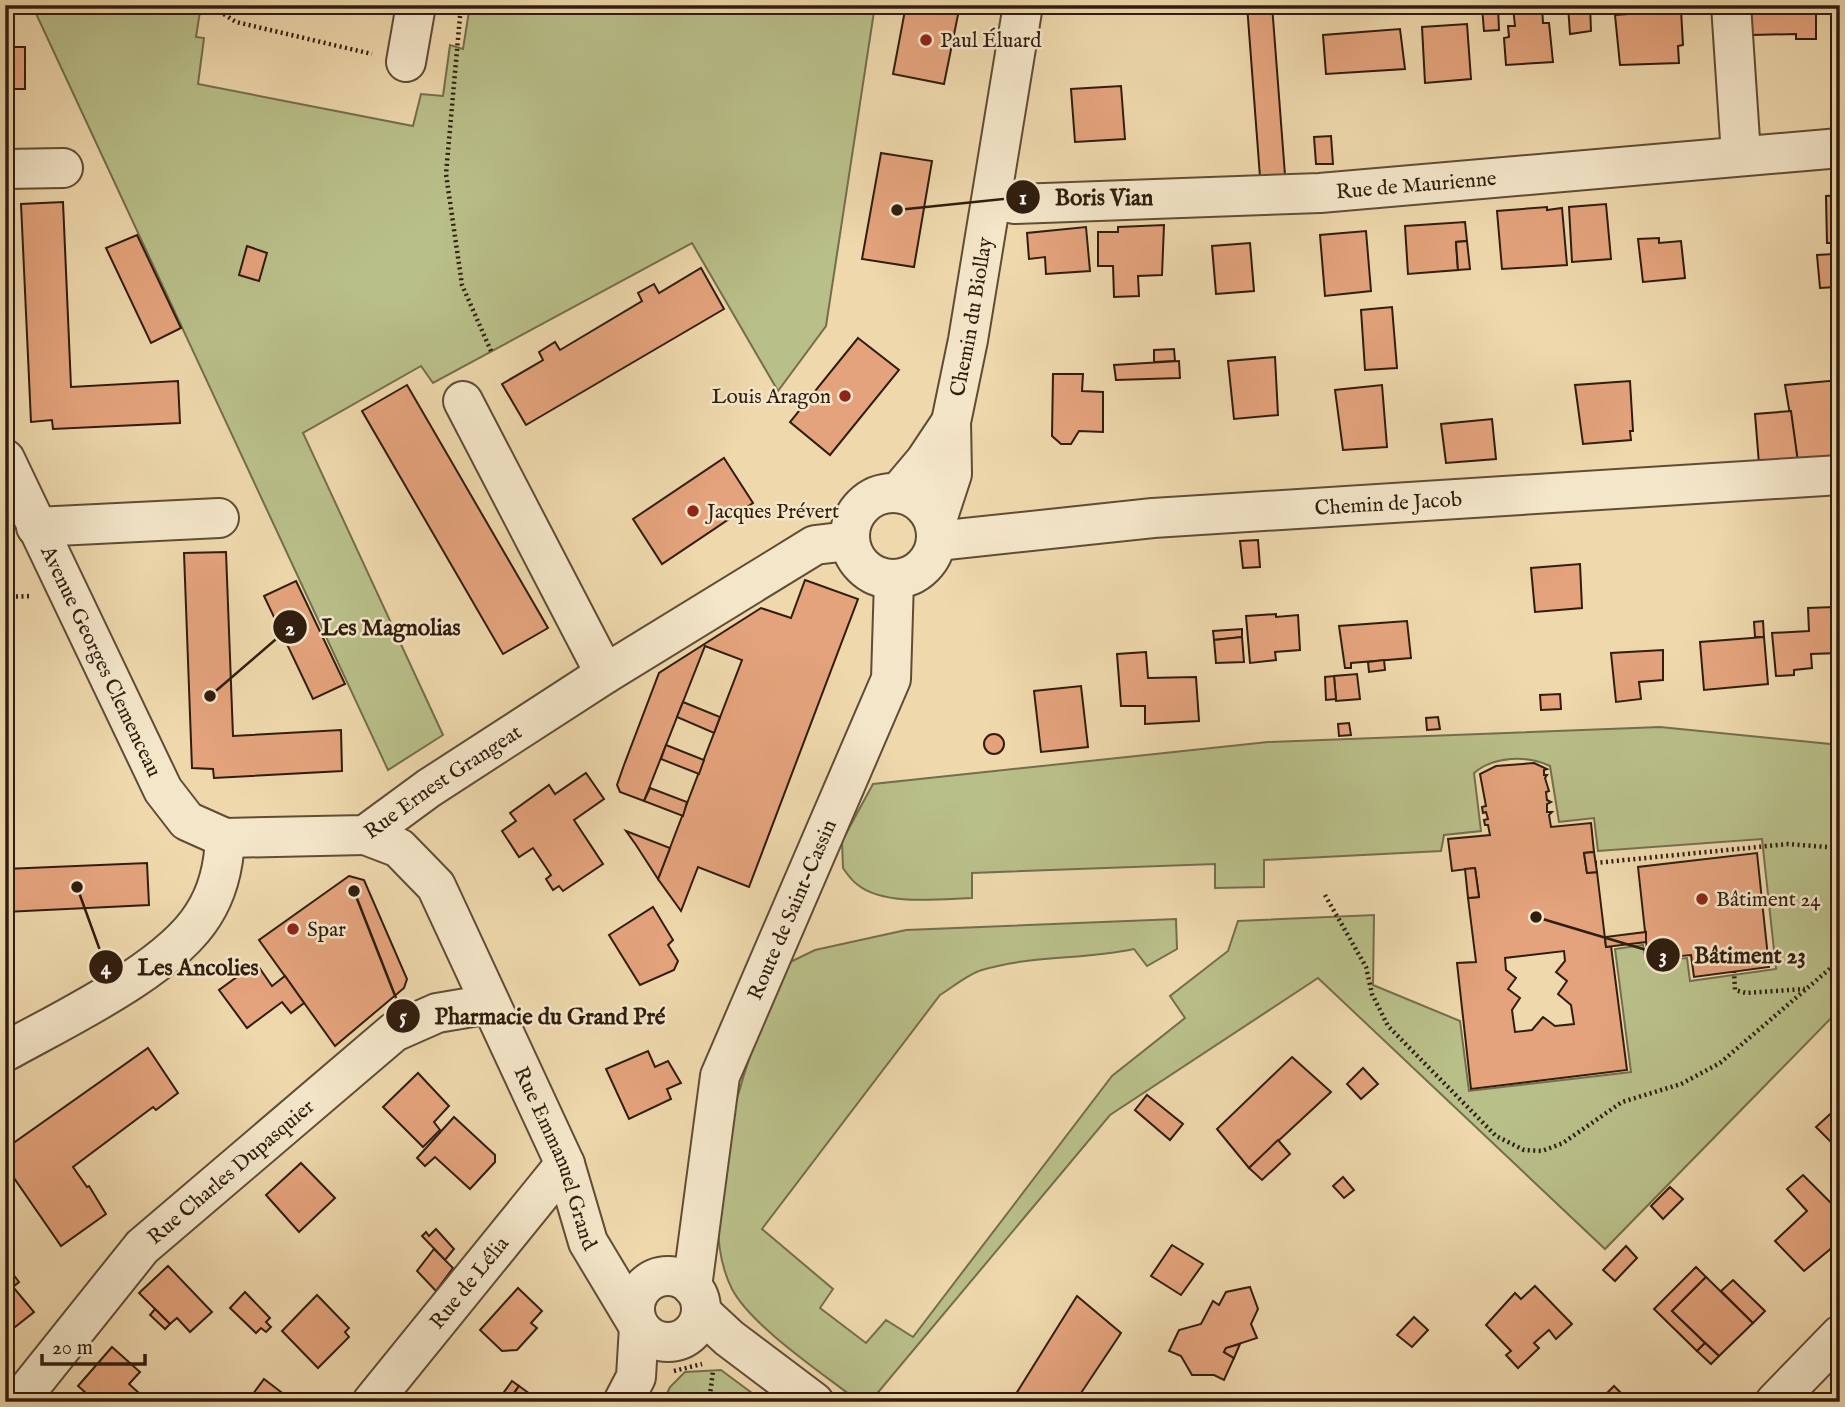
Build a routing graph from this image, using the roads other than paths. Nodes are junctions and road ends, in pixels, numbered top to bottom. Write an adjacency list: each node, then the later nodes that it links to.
1 (416, 5): 4 (street)
2 (1023, 5): 9 (street, Chemin du Biollay)
3 (1731, 5): 6 (street)
4 (406, 62)
5 (1840, 148): 6 (street, Rue de Maurienne)
6 (1741, 155): 9 (street, Rue de Maurienne)
7 (63, 168): 8 (street)
8 (5, 169)
9 (992, 200): 11 (street, Chemin du Biollay)
10 (463, 401): 20 (street)
11 (951, 422): 14 (street, Chemin du Biollay); 17 (street, Chemin du Biollay)
12 (5, 459): 16 (street, Avenue Georges Clemenceau)
13 (1840, 475): 17 (street, Chemin de Jacob)
14 (898, 493): 17 (street); 18 (street)
15 (219, 518): 16 (street)
16 (36, 527): 22 (street, Avenue Georges Clemenceau)
17 (936, 533): 19 (street)
18 (849, 541): 19 (street); 20 (street, Rue Ernest Grangeat)
19 (894, 580): 26 (street, Route de Saint-Cassin)
20 (605, 674): 21 (street, Rue Ernest Grangeat)
21 (366, 835): 22 (street, Rue Ernest Grangeat); 23 (street, Rue Emmanuel Grand)
22 (225, 838): 24 (street)
23 (490, 1004): 25 (street, Rue Emmanuel Grand); 28 (street, Rue Charles Dupasquier)
24 (5, 1052)
25 (565, 1164): 26 (street, Rue Emmanuel Grand); 29 (street, Rue de Lélia)
26 (662, 1327): 30 (street, Rue Emmanuel Grand)
27 (1840, 1335): 31 (street)
28 (19, 1402)
29 (372, 1402)
30 (814, 1402)
31 (1775, 1402)

